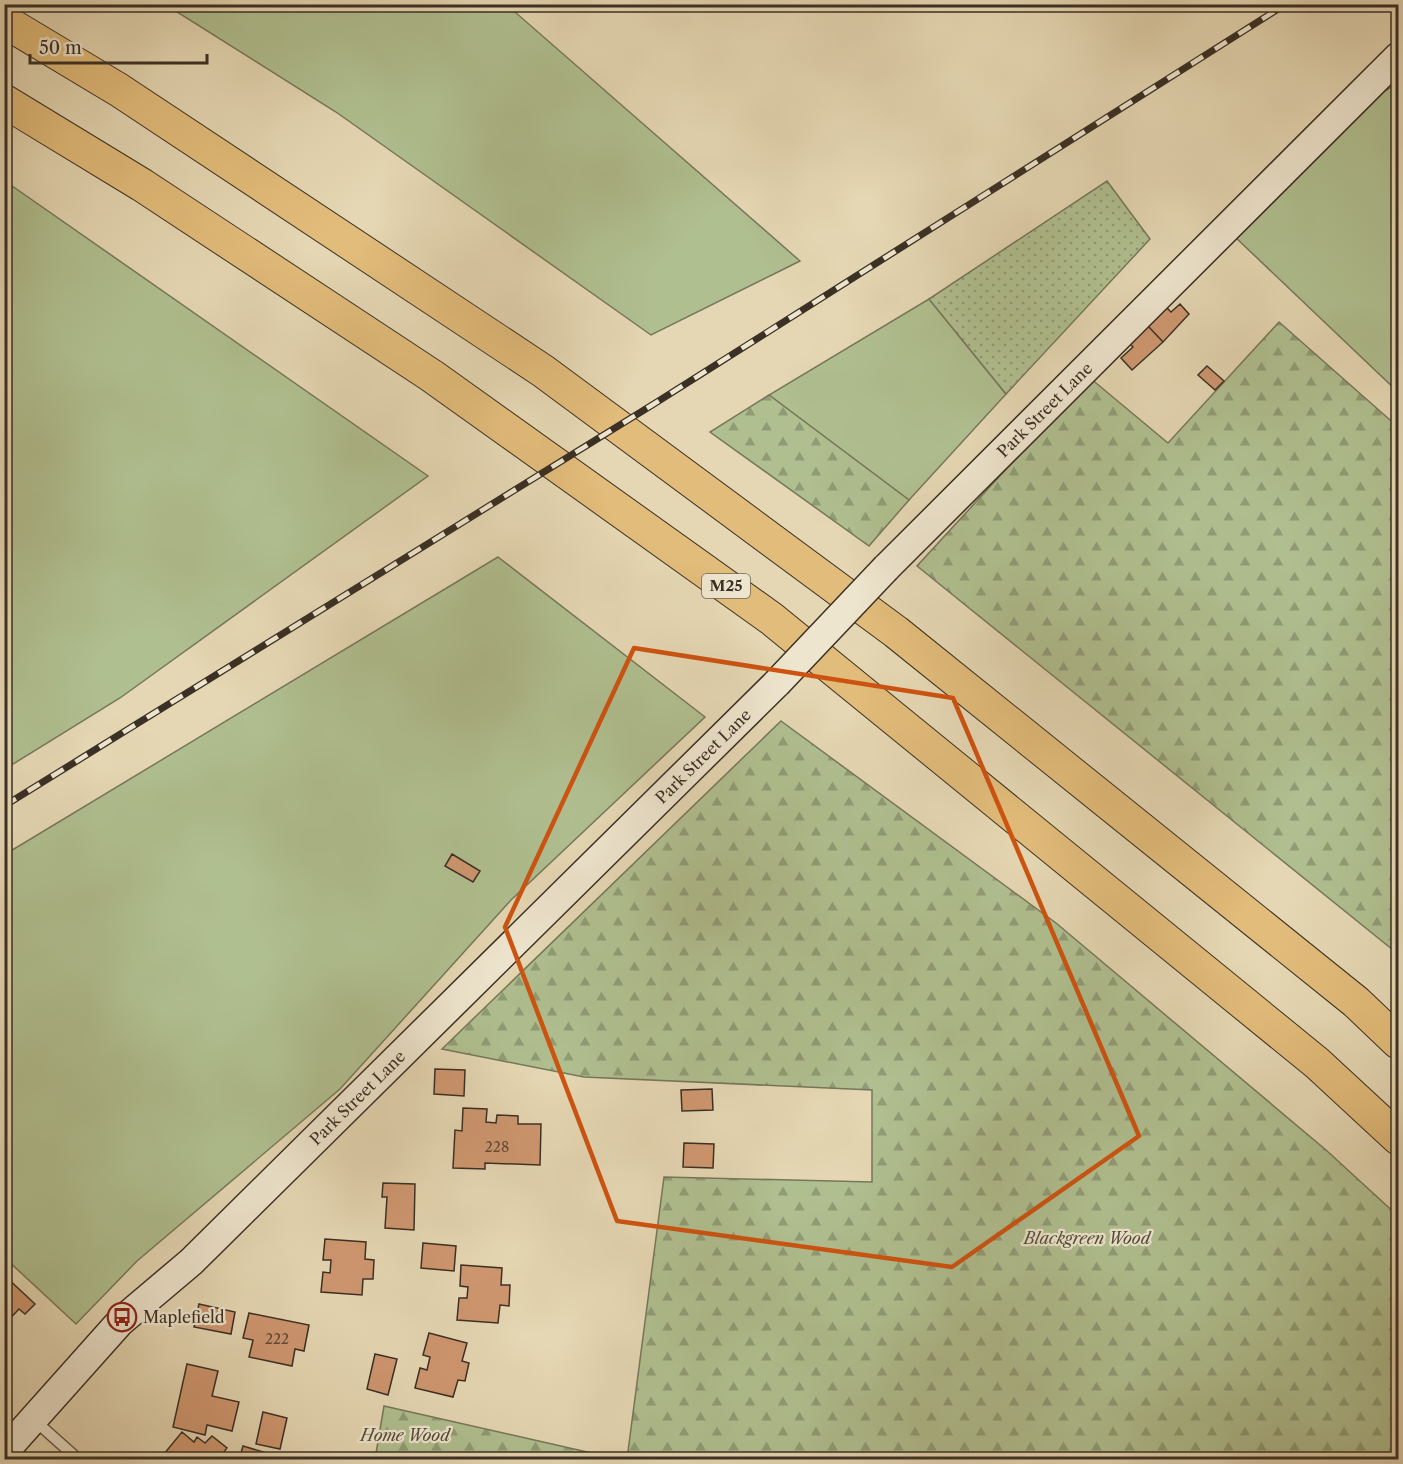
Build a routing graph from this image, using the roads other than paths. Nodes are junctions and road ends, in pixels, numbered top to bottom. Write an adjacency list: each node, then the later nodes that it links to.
1 (4, 21): 4 (highway)
2 (1398, 57): 6 (street, Park Street Lane, bridge)
3 (4, 101): 5 (highway, M25)
4 (1398, 1042)
5 (1398, 1137)
6 (33, 1419): 7 (street, Park Street Lane); 8 (lane)
7 (4, 1452)
8 (79, 1460)

